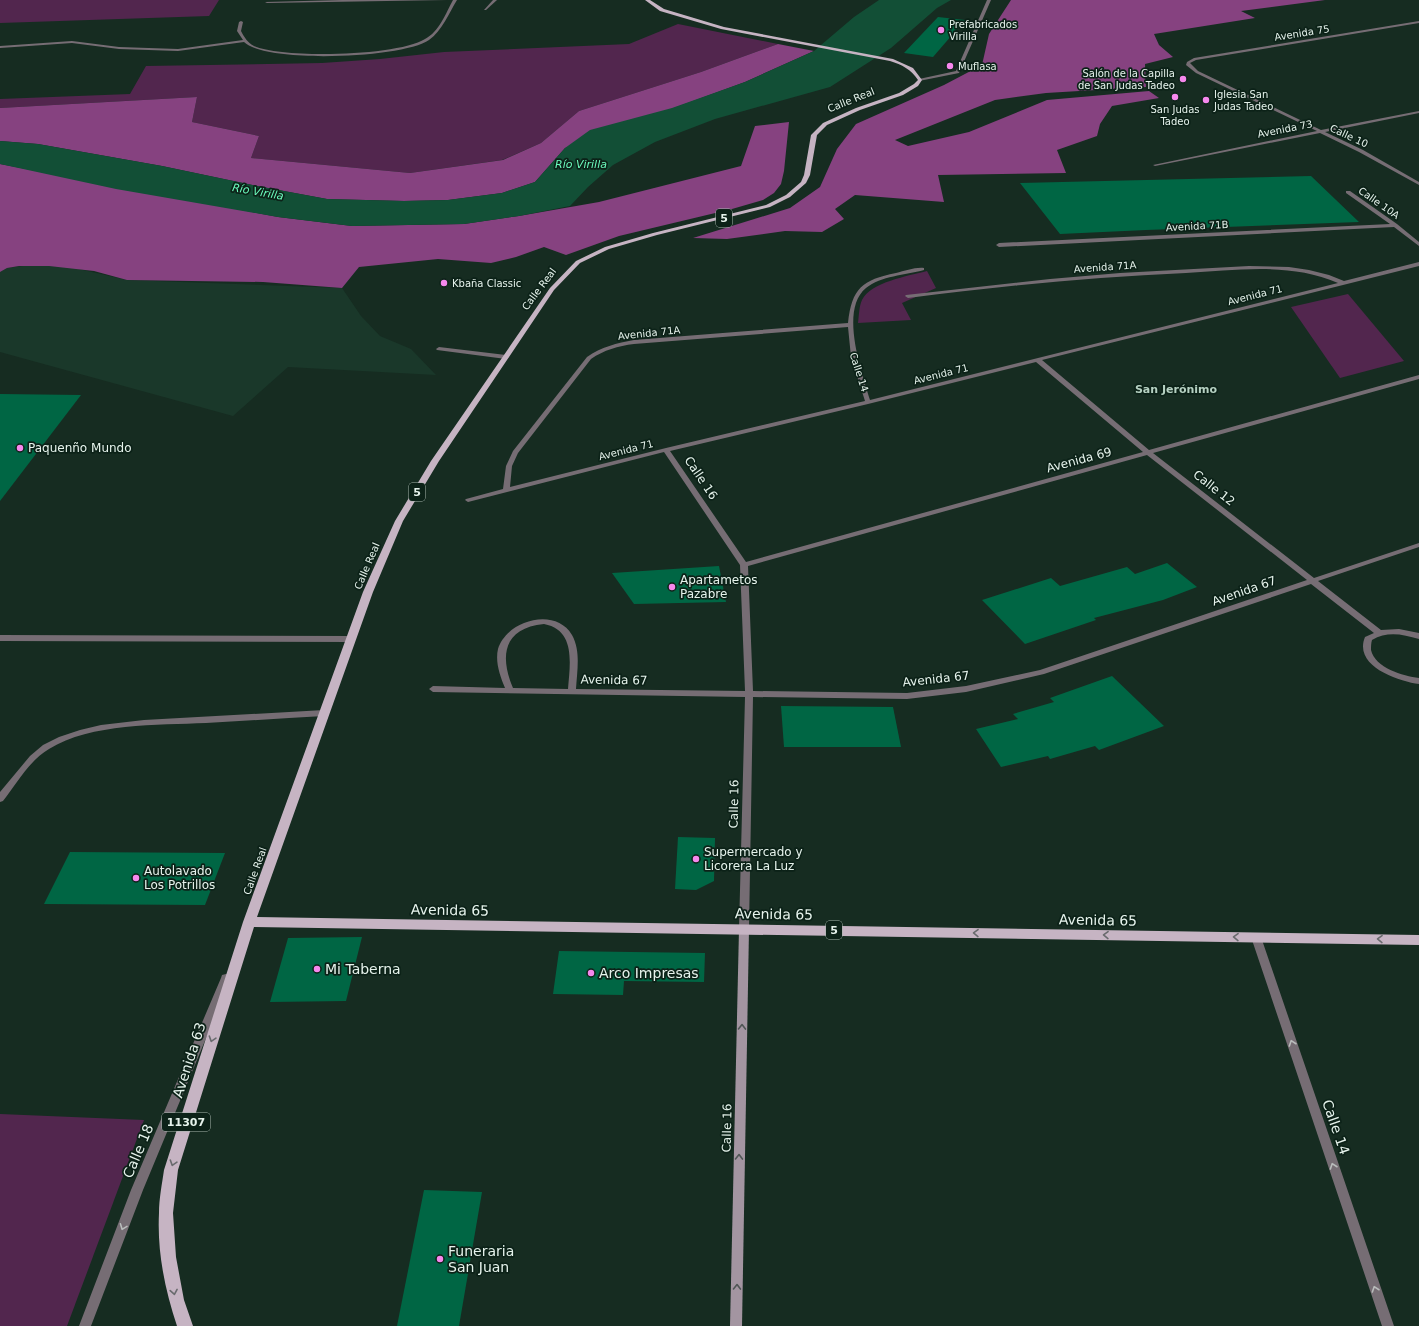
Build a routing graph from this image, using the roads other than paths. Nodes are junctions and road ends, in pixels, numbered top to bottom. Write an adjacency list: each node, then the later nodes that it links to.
1 (344, 0): 2 (street); 7 (street)
2 (445, 0)
3 (455, 0): 11 (street)
4 (495, 0): 8 (street)
5 (647, 0): 14 (main road)
6 (989, 0): 14 (street)
7 (267, 2)
8 (485, 9)
9 (241, 22): 11 (street)
10 (1419, 22): 13 (street, Avenida 75)
11 (246, 42): 12 (street)
12 (0, 47)
13 (1188, 63): 16 (street, Calle 10)
14 (920, 80): 31 (main road, Calle Real / 5)
15 (1419, 112): 16 (street, Avenida 73)
16 (1319, 132): 17 (street, Avenida 73); 18 (street, Calle 10)
17 (1155, 165)
18 (1419, 184)
19 (1348, 192): 20 (street, Calle 10A)
20 (1395, 224): 22 (street, Calle 10A); 24 (street, Avenida 71B)
21 (1419, 235): 22 (street)
22 (1410, 236): 23 (street, Calle 10A)
23 (1419, 244)
24 (999, 245)
25 (1419, 264): 27 (street, Avenida 71)
26 (922, 269): 29 (street, Calle 14)
27 (1344, 283): 28 (street, Avenida 71A); 32 (street, Avenida 71)
28 (908, 296)
29 (850, 325): 34 (street, Calle 14); 37 (street, Avenida 71A)
30 (439, 349): 31 (street)
31 (506, 356): 45 (main road, Calle Real / 5)
32 (1038, 360): 34 (street, Avenida 71); 36 (street, Calle 12)
33 (1419, 378): 36 (street, Avenida 69)
34 (868, 402): 35 (street, Avenida 71)
35 (666, 450): 37 (street, Avenida 71); 40 (street, Calle 16)
36 (1149, 453): 40 (street, Avenida 69); 41 (street, Calle 12)
37 (506, 490): 38 (street, Avenida 71)
38 (468, 500)
39 (1419, 545): 41 (street, Avenida 67)
40 (744, 565): 50 (street, Calle 16)
41 (1312, 581): 42 (street, Calle 12); 50 (street, Avenida 67)
42 (1378, 632): 43 (street); 46 (street)
43 (1419, 636)
44 (0, 638): 45 (street)
45 (351, 640): 51 (main road, Calle Real / 5)
46 (1419, 681)
47 (433, 689): 48 (street, Avenida 67)
48 (510, 691): 49 (street, Avenida 67); 49 (street)
49 (572, 692): 50 (street, Avenida 67)
50 (749, 694): 54 (street, Calle 16)
51 (324, 713): 52 (street); 53 (main road, Calle Real / 5)
52 (0, 799)
53 (250, 922): 54 (main road, Avenida 65 / 5); 57 (street, Calle 18, one-way to 57); 58 (main road, Avenida 63 / 11307, one-way to 58)
54 (744, 929): 55 (main road, Avenida 65 / 5, one-way to 54); 59 (street, Calle 16, one-way to 54)
55 (1256, 937): 56 (main road, Avenida 65 / 5, one-way to 55); 60 (street, Calle 14, one-way to 55)
56 (1419, 940)
57 (85, 1326)
58 (185, 1326)
59 (736, 1326)
60 (1388, 1326)

